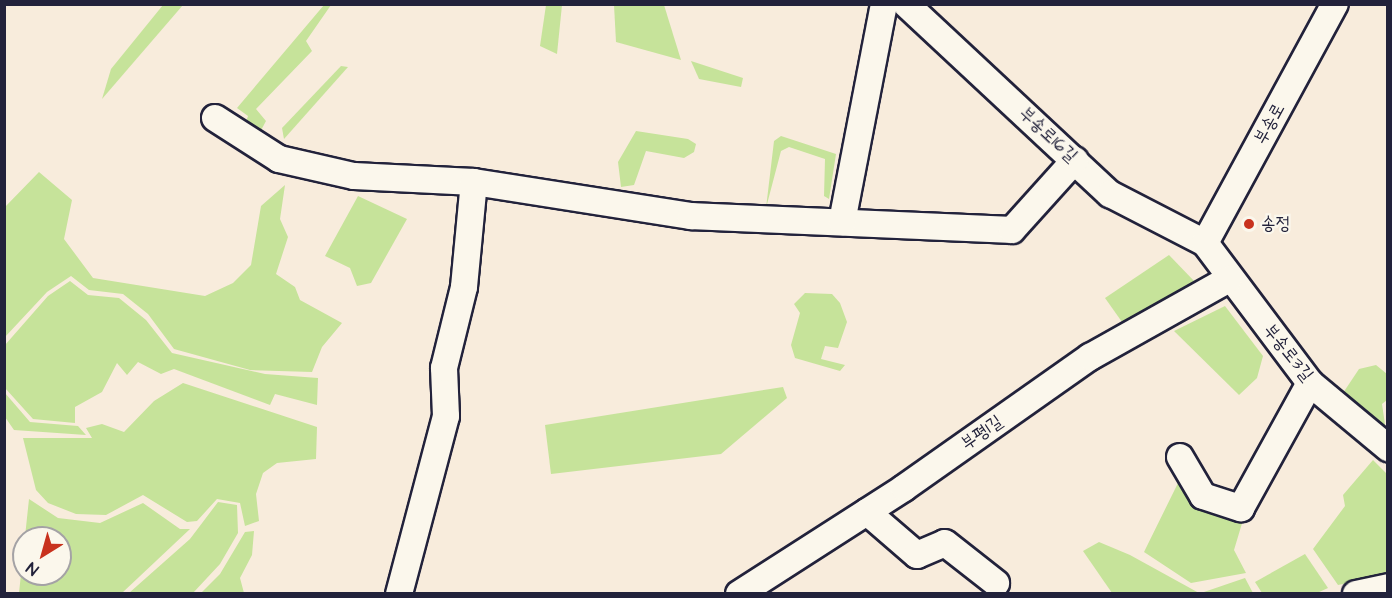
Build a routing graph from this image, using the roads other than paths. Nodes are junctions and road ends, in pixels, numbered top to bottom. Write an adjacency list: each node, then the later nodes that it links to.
1 (884, 4): 7 (street)
2 (906, 4): 5 (street, 부송로16길)
3 (1335, 4): 8 (street, 부송로)
4 (215, 118): 6 (street)
5 (1075, 160): 7 (street); 8 (street, 부송로16길)
6 (474, 182): 7 (street); 16 (street)
7 (842, 222)
8 (1205, 243): 9 (street, 부송로3길)
9 (1229, 279): 10 (street, 부송로3길); 13 (street, 부평1길)
10 (1310, 383): 11 (street, 부송로3길); 12 (street)
11 (1388, 448)
12 (1180, 457)
13 (867, 512): 14 (street); 17 (street, 부평1길)
14 (996, 583)
15 (1388, 587): 18 (street)
16 (399, 594)
17 (739, 594)
18 (1356, 594)

